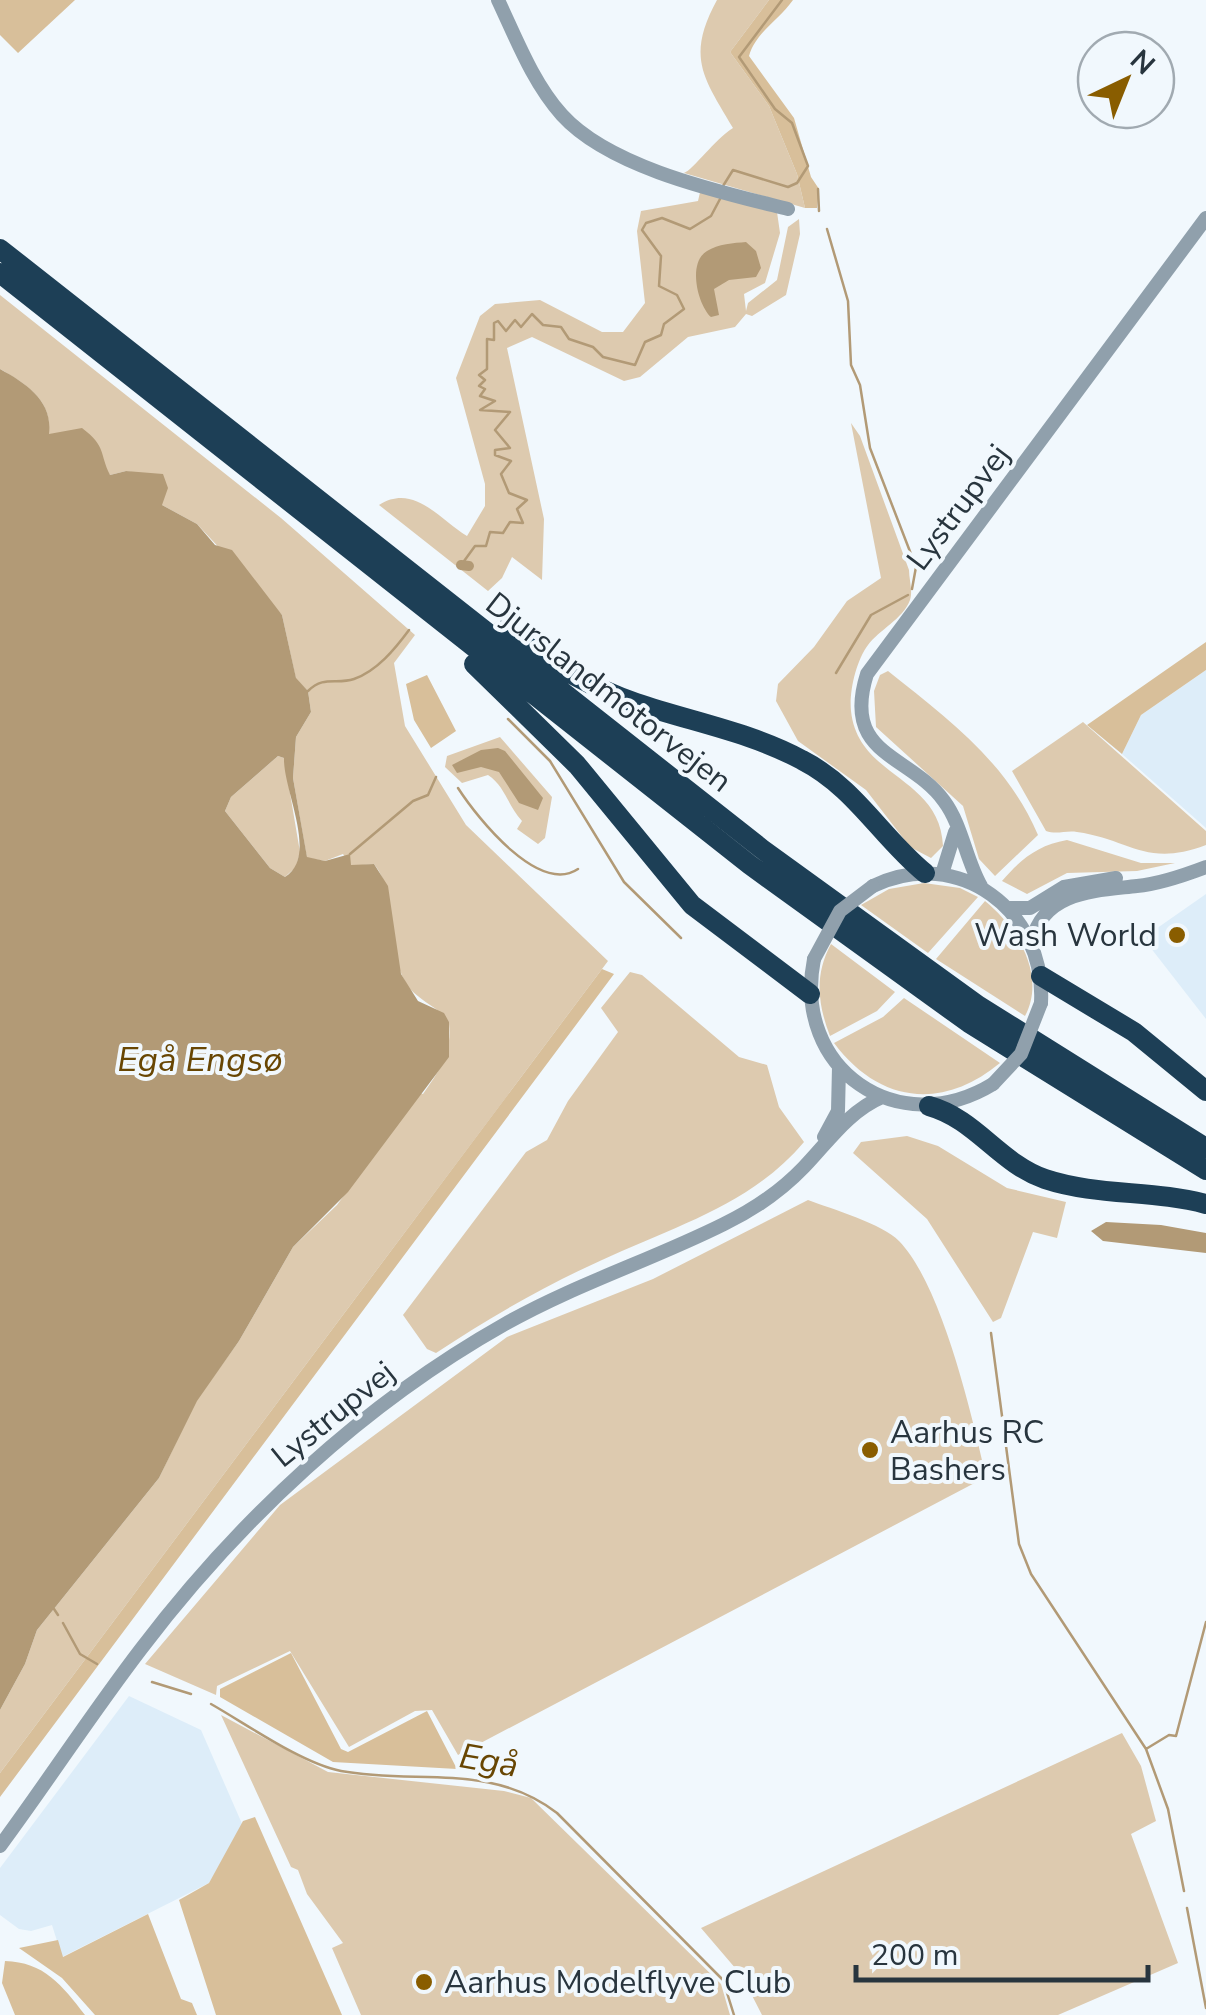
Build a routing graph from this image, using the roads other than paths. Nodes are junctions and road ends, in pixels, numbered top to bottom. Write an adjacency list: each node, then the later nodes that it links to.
1 (498, 0): 2 (street)
2 (788, 209)
3 (1206, 218): 8 (street, Lystrupvej)
4 (0, 249): 6 (highway, Djurslandmotorvejen)
5 (0, 273): 7 (highway, Djurslandmotorvejen)
6 (81, 313): 10 (highway); 21 (highway, Djurslandmotorvejen)
7 (284, 498): 16 (highway); 23 (highway, Djurslandmotorvejen)
8 (956, 826): 10 (street); 12 (street, Lystrupvej)
9 (1206, 867): 11 (street)
10 (934, 873): 12 (street); 16 (street, bridge)
11 (1162, 880): 13 (street); 14 (street)
12 (981, 886): 13 (street)
13 (1010, 908): 14 (street)
14 (1032, 941): 15 (street)
15 (1042, 976): 18 (highway); 20 (street, bridge)
16 (810, 994): 17 (street)
17 (839, 1067): 19 (street); 22 (street, Lystrupvej)
18 (1206, 1091)
19 (882, 1097): 20 (street); 22 (street, Lystrupvej)
20 (929, 1106): 24 (highway)
21 (1206, 1148)
22 (812, 1158): 25 (street, Lystrupvej)
23 (1206, 1170)
24 (1206, 1204)
25 (0, 1846)

